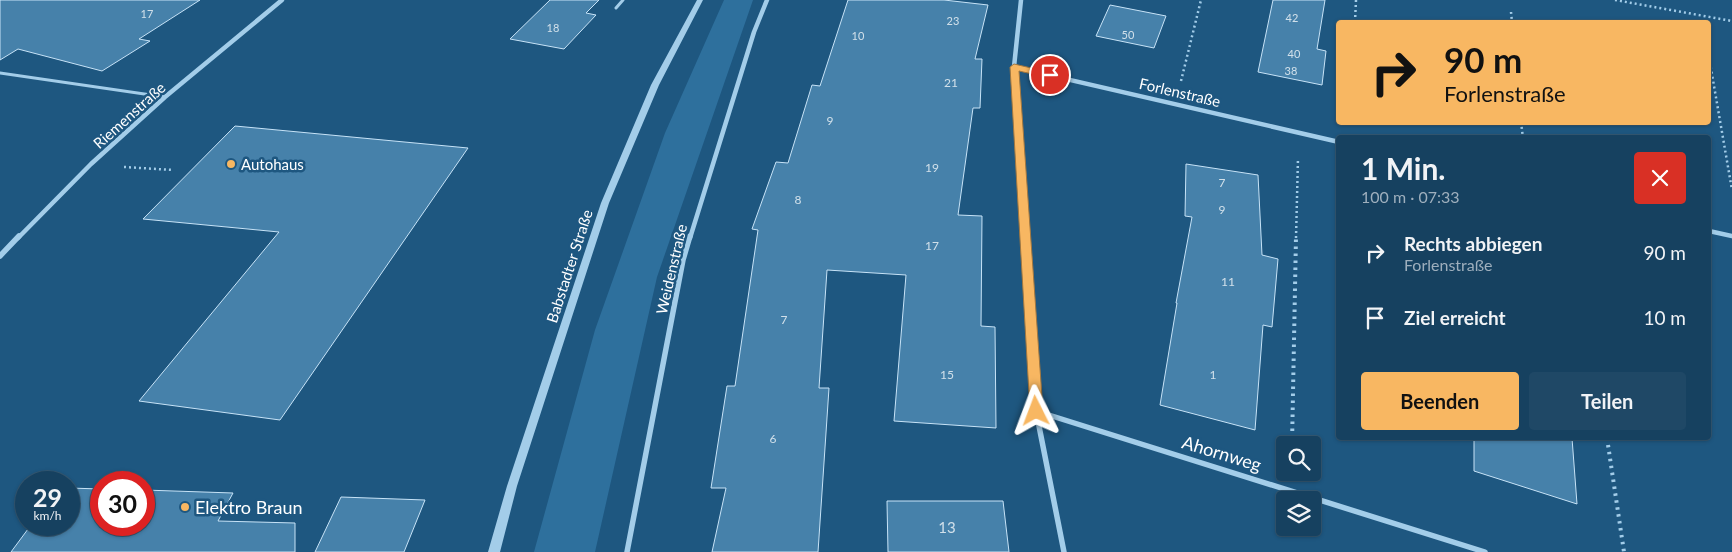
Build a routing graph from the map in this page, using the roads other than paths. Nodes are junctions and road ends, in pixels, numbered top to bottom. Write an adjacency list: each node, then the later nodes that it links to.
1 (282, 0): 9 (street, Riemenstraße)
2 (623, 0): 6 (lane)
3 (700, 0): 15 (street, Babstadter Straße)
4 (767, 0): 16 (street, Weidenstraße)
5 (1021, 0): 7 (street)
6 (616, 8)
7 (1014, 67): 10 (street, Forlenstraße); 14 (street)
8 (0, 73): 9 (lane)
9 (165, 97): 13 (street, Riemenstraße)
10 (1336, 141)
11 (1711, 231): 12 (street)
12 (1732, 236)
13 (0, 256)
14 (1036, 411): 17 (street); 18 (street, Ahornweg)
15 (494, 552)
16 (627, 552)
17 (1064, 552)
18 (1485, 552)

